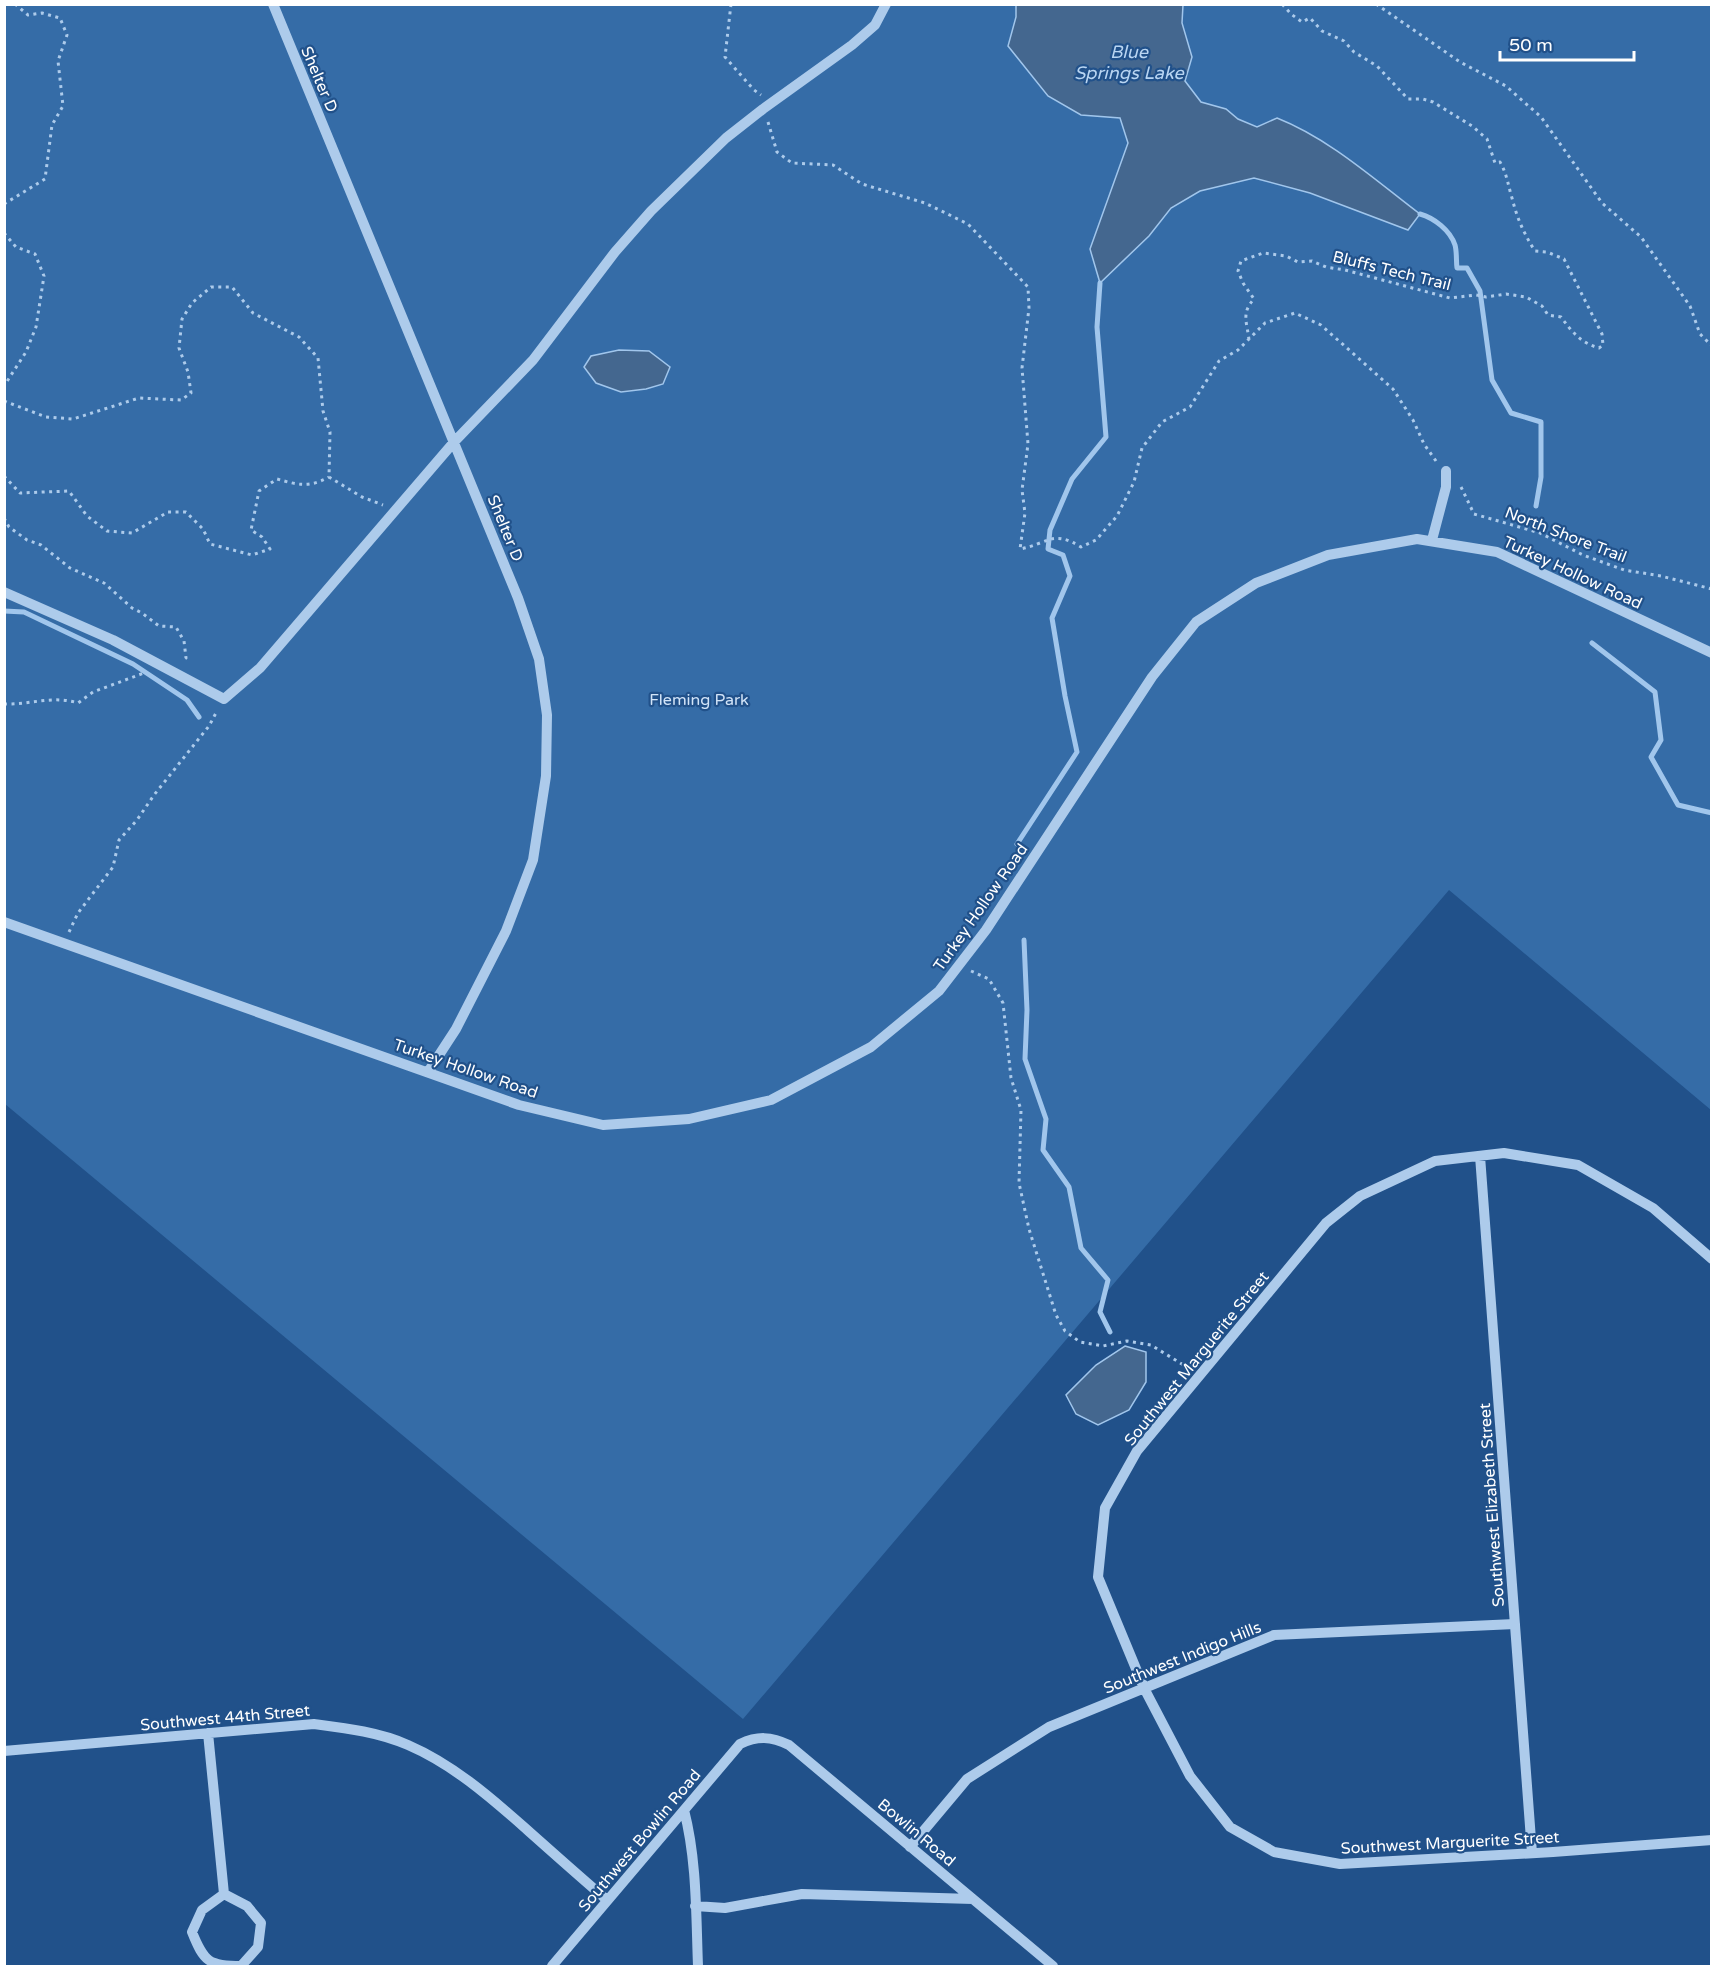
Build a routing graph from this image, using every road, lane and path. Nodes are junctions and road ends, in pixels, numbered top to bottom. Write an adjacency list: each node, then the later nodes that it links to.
1 (15, 4): 8 (path)
2 (273, 4): 14 (street, Shelter D)
3 (731, 4): 7 (path, North Shore Trail)
4 (886, 4): 7 (street)
5 (1282, 4): 10 (path, Bluffs Tech Trail)
6 (1376, 4): 11 (path)
7 (763, 109): 10 (path, North Shore Trail); 14 (street)
8 (4, 204)
9 (4, 233): 12 (path)
10 (1249, 340): 15 (path, North Shore Trail)
11 (1712, 346)
12 (4, 386)
13 (4, 401): 17 (path)
14 (454, 442): 18 (street); 27 (street, Shelter D)
15 (1446, 471): 19 (street); 20 (path, North Shore Trail)
16 (4, 476): 17 (path)
17 (329, 477): 18 (path)
18 (396, 510): 23 (street)
19 (1432, 540): 22 (street, Turkey Hollow Road); 26 (street, Turkey Hollow Road)
20 (1712, 589)
21 (4, 592): 23 (street)
22 (1712, 653)
23 (224, 699): 25 (path)
24 (4, 922): 25 (street, Turkey Hollow Road)
25 (64, 943): 27 (street, Turkey Hollow Road)
26 (958, 966): 27 (street, Turkey Hollow Road); 30 (path)
27 (428, 1072)
28 (1480, 1156): 29 (street, Southwest Marguerite Street); 30 (street, Southwest Marguerite Street); 31 (street, Southwest Elizabeth Street)
29 (1712, 1259)
30 (1200, 1375): 32 (street, Southwest Marguerite Street)
31 (1515, 1624): 32 (street, Southwest Indigo Hills); 39 (street, Southwest Elizabeth Street)
32 (1144, 1688): 38 (street, Southwest Indigo Hills); 39 (street, Southwest Marguerite Street)
33 (208, 1733): 35 (street, Southwest 44th Street); 40 (street); 42 (street, Southwest 44th Street)
34 (753, 1738): 36 (street, Southwest Bowlin Road); 38 (street, Bowlin Road)
35 (4, 1751)
36 (684, 1810): 42 (street, Southwest Bowlin Road); 43 (street)
37 (1712, 1840): 39 (street, Southwest Marguerite Street)
38 (910, 1847): 41 (street, Bowlin Road)
39 (1532, 1853)
40 (224, 1894): 40 (street)
41 (973, 1899): 43 (street); 44 (street, Bowlin Road)
42 (607, 1900): 45 (street, Southwest Bowlin Road)
43 (695, 1906): 46 (street)
44 (1046, 1964)
45 (552, 1966)
46 (698, 1966)

